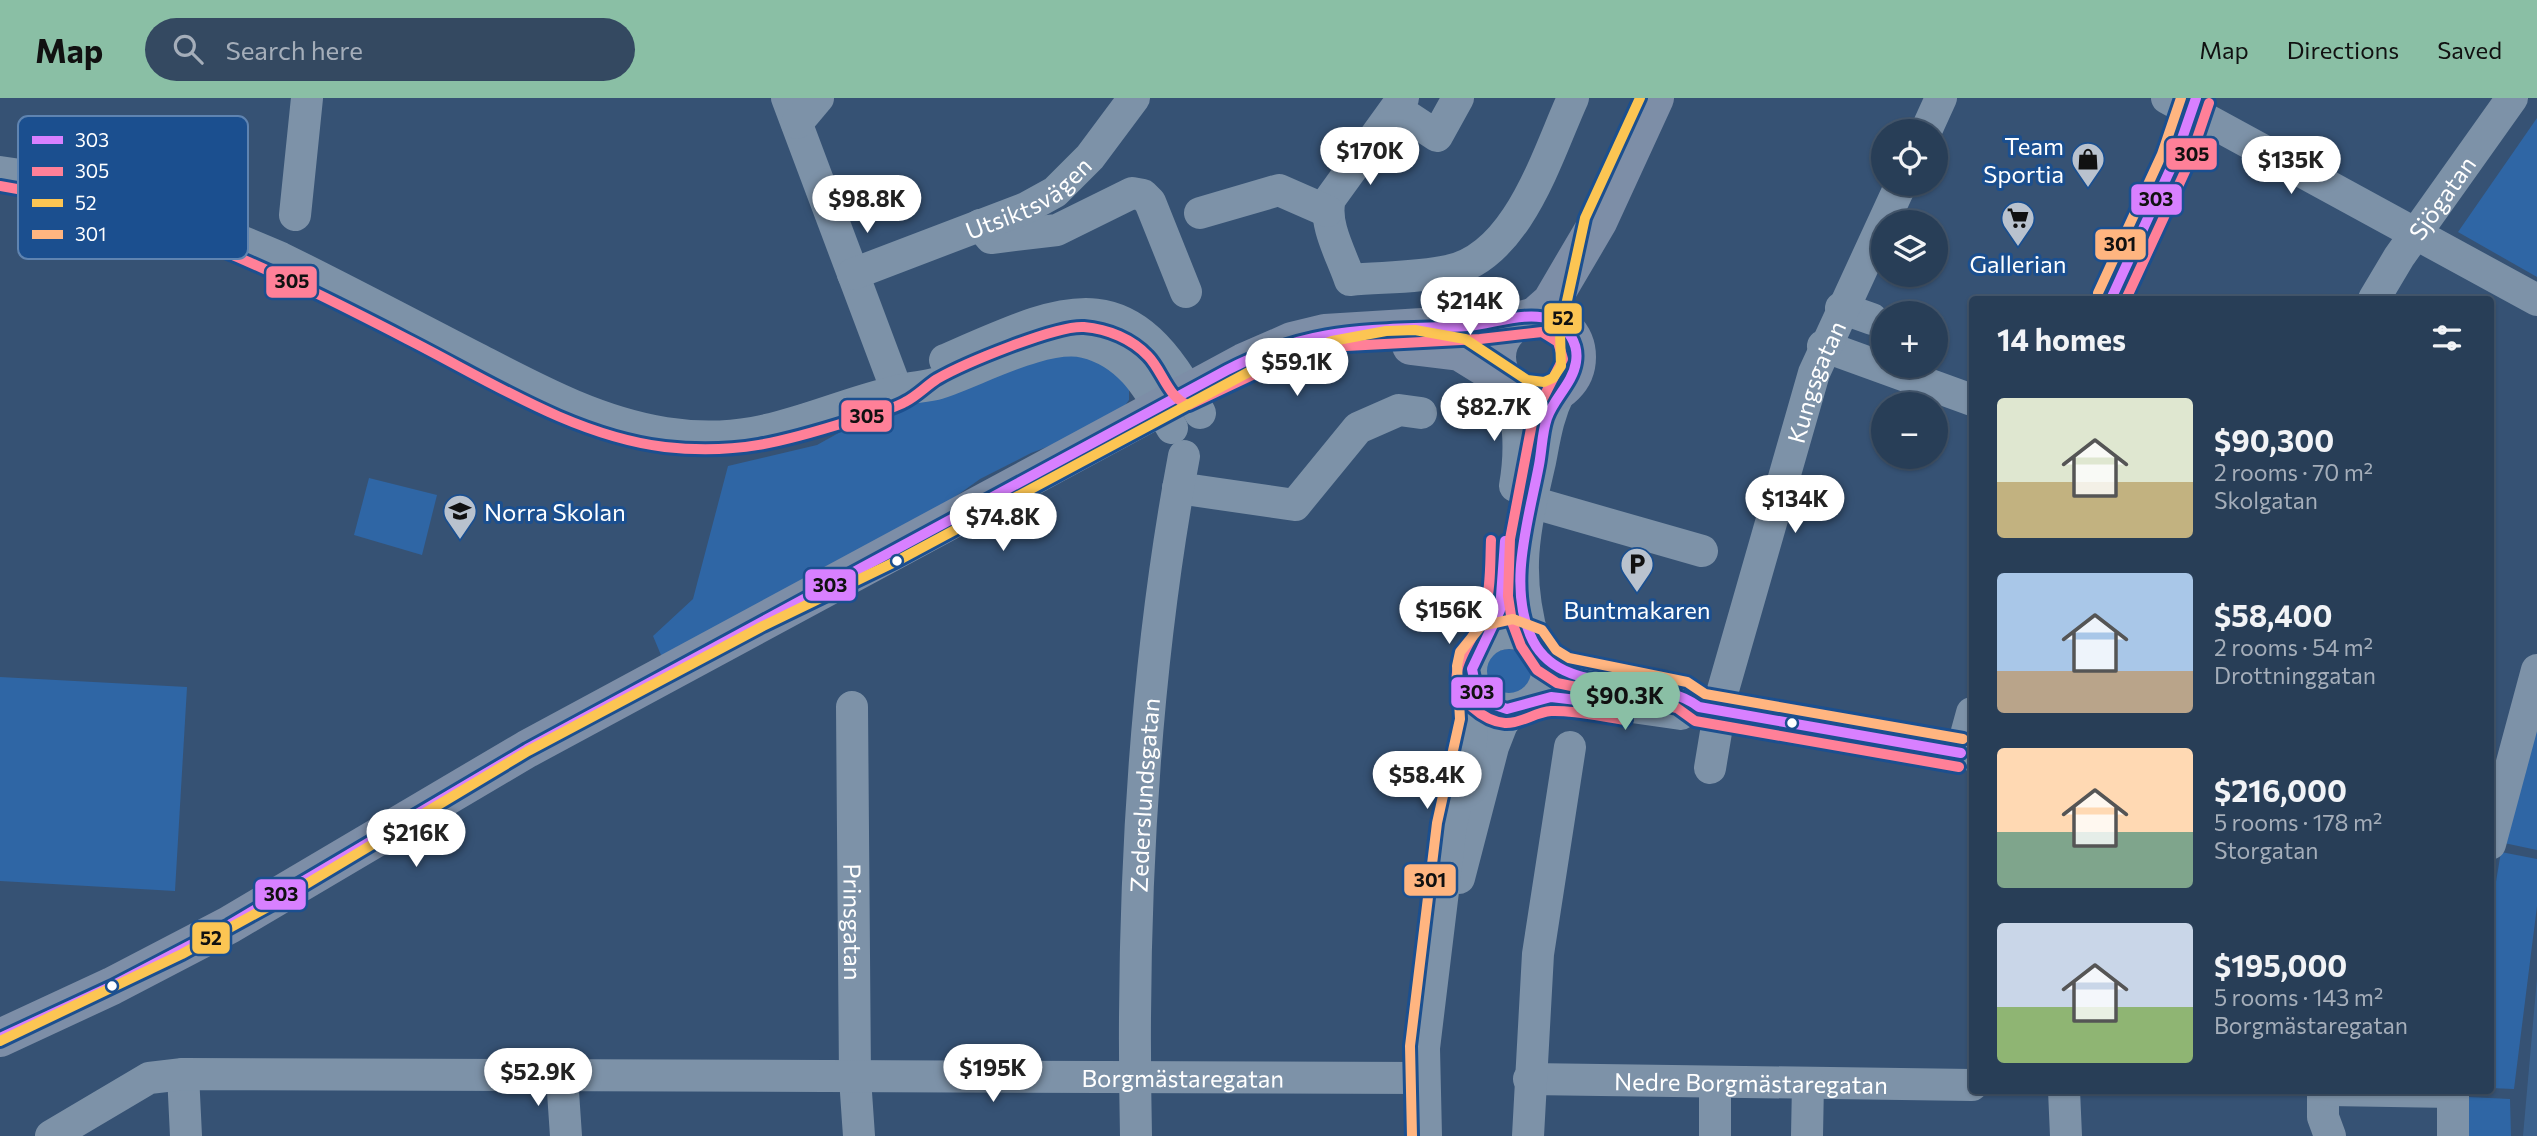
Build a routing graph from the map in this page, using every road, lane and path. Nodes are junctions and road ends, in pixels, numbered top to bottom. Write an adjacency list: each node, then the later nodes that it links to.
1 (307, 98): 18 (street)
2 (818, 98): 11 (street)
3 (1134, 98): 20 (street, Utsiktsvägen)
4 (1458, 98): 10 (street)
5 (1573, 98): 16 (street)
6 (1655, 98): 19 (main road)
7 (1941, 98): 12 (street)
8 (2512, 98): 21 (street, Sjögatan)
9 (2185, 102): 21 (street); 26 (street)
10 (1399, 103): 16 (street)
11 (792, 111): 23 (street)
12 (1931, 119)
13 (0, 172): 14 (street)
14 (18, 176)
15 (1895, 196): 28 (street, Kungsgatan)
16 (1327, 211): 17 (street)
17 (1200, 213)
18 (295, 215)
19 (1598, 222): 29 (main road); 31 (main road)
20 (980, 225): 23 (street, Utsiktsvägen); 25 (street)
21 (2415, 234): 24 (street, Sjögatan); 27 (street)
22 (248, 244): 34 (street)
23 (853, 274): 34 (street)
24 (2380, 288)
25 (1186, 292)
26 (2112, 296)
27 (2537, 300)
28 (1841, 308): 30 (street); 32 (street, Kungsgatan)
29 (1527, 319): 31 (main road); 33 (main road); 38 (main road)
30 (1871, 319)
31 (1574, 341): 35 (main road)
32 (1824, 346): 36 (street); 48 (street, Kungsgatan)
33 (1507, 384): 35 (main road); 38 (main road); 42 (street)
34 (897, 391): 38 (street)
35 (1560, 391): 40 (street)
36 (1969, 399)
37 (1421, 412): 39 (street)
38 (1181, 419): 39 (street, Zederslundsgatan); 54 (main road); 55 (main road)
39 (1178, 488): 58 (street, Zederslundsgatan)
40 (1531, 502): 41 (street); 43 (street)
41 (1702, 551)
42 (1489, 638): 43 (street); 45 (street)
43 (1540, 651): 46 (street); 48 (street)
44 (2537, 670): 52 (street)
45 (1472, 681): 46 (street); 53 (street)
46 (1525, 703): 48 (street); 53 (street)
47 (852, 707): 59 (street, Prinsgatan)
48 (1709, 708): 50 (street); 51 (street, Kungsgatan)
49 (1570, 747): 61 (street)
50 (1967, 754)
51 (1710, 768)
52 (2494, 829)
53 (1439, 943): 60 (street)
54 (0, 1038)
55 (0, 1057)
56 (183, 1074): 57 (street, Borgmästaregatan); 68 (street, Borgmästaregatan); 69 (street)
57 (562, 1077): 59 (street, Borgmästaregatan); 70 (street)
58 (1135, 1077): 59 (street, Borgmästaregatan); 60 (street, Borgmästaregatan); 72 (street, Zederslundsgatan)
59 (855, 1078): 71 (street, Prinsgatan)
60 (1424, 1078): 73 (street)
61 (1529, 1079): 62 (street, Nedre Borgmästaregatan); 74 (street)
62 (1715, 1082): 63 (street, Nedre Borgmästaregatan); 75 (street)
63 (1808, 1083): 64 (street, Nedre Borgmästaregatan); 76 (street)
64 (1969, 1085)
65 (2064, 1094): 77 (street)
66 (2323, 1094): 78 (street)
67 (2453, 1094): 79 (street)
68 (51, 1136)
69 (186, 1136)
70 (566, 1136)
71 (859, 1136)
72 (1136, 1136)
73 (1426, 1136)
74 (1528, 1136)
75 (1715, 1136)
76 (1807, 1136)
77 (2066, 1136)
78 (2330, 1136)
79 (2454, 1136)

